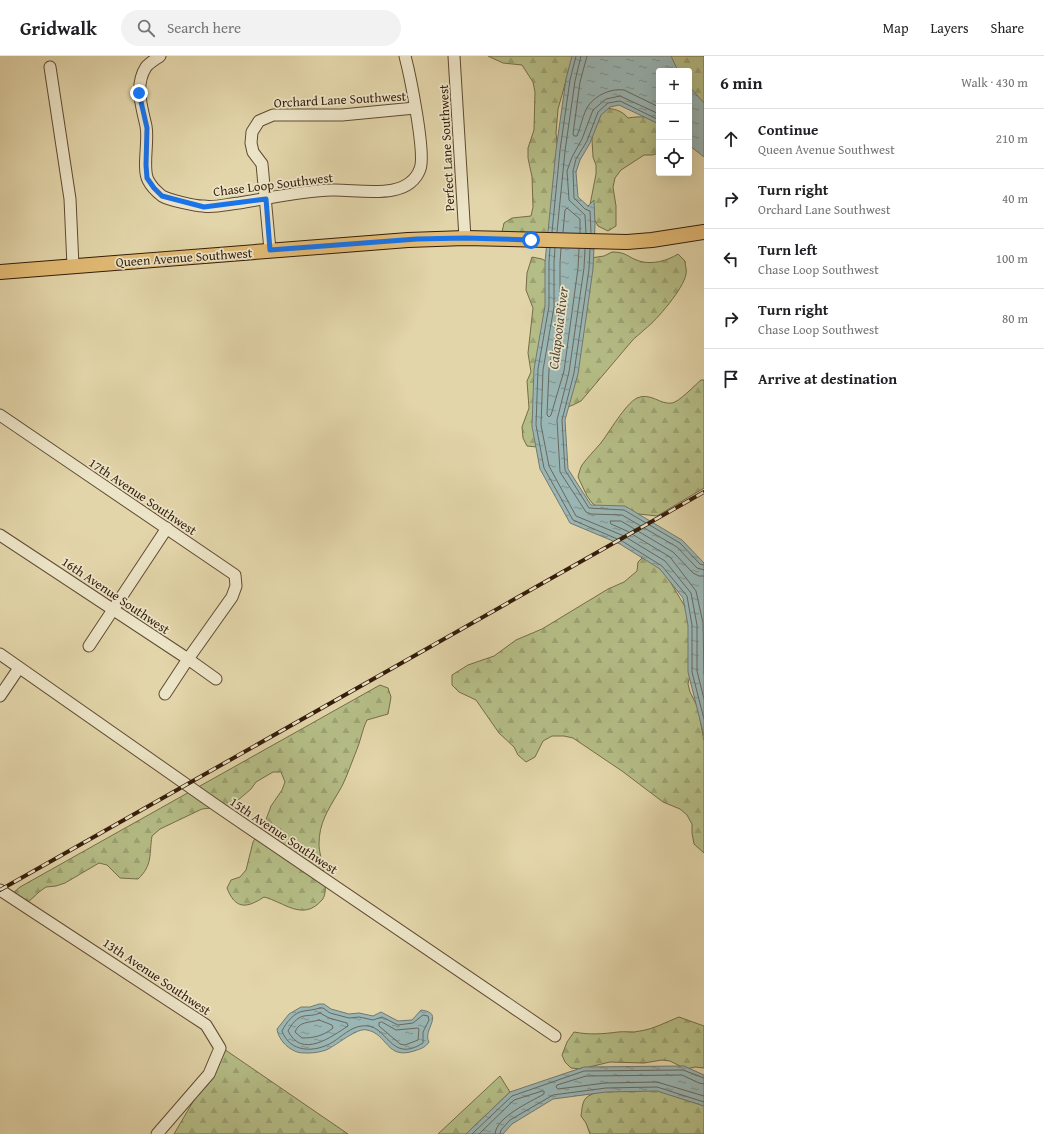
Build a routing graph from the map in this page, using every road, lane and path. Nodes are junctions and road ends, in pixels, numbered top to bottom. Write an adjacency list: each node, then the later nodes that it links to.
1 (160, 56): 6 (street, Chase Loop Southwest)
2 (405, 56): 5 (street, Chase Loop Southwest)
3 (454, 56): 8 (street, Perfect Lane Southwest)
4 (50, 67): 10 (street)
5 (415, 108): 6 (street, Chase Loop Southwest); 6 (street, Orchard Lane Southwest)
6 (266, 199): 9 (street, Orchard Lane Southwest)
7 (704, 232): 8 (main road, Queen Avenue Southwest)
8 (465, 238): 9 (main road, Queen Avenue Southwest)
9 (270, 250): 10 (main road, Queen Avenue Southwest)
10 (74, 266): 11 (main road, Queen Avenue Southwest)
11 (0, 272)
12 (0, 415): 13 (street, 17th Avenue Southwest)
13 (167, 528): 15 (street); 18 (street, 17th Avenue Southwest)
14 (0, 535): 15 (street, 16th Avenue Southwest)
15 (113, 609): 16 (street); 18 (street, 16th Avenue Southwest)
16 (90, 646)
17 (0, 654): 19 (street, 15th Avenue Southwest)
18 (188, 659): 20 (street, 16th Avenue Southwest); 21 (street)
19 (19, 668): 22 (street); 24 (street, 15th Avenue Southwest)
20 (216, 679)
21 (165, 694)
22 (0, 696)
23 (0, 890): 25 (street, 13th Avenue Southwest)
24 (555, 1036)
25 (157, 1134)

